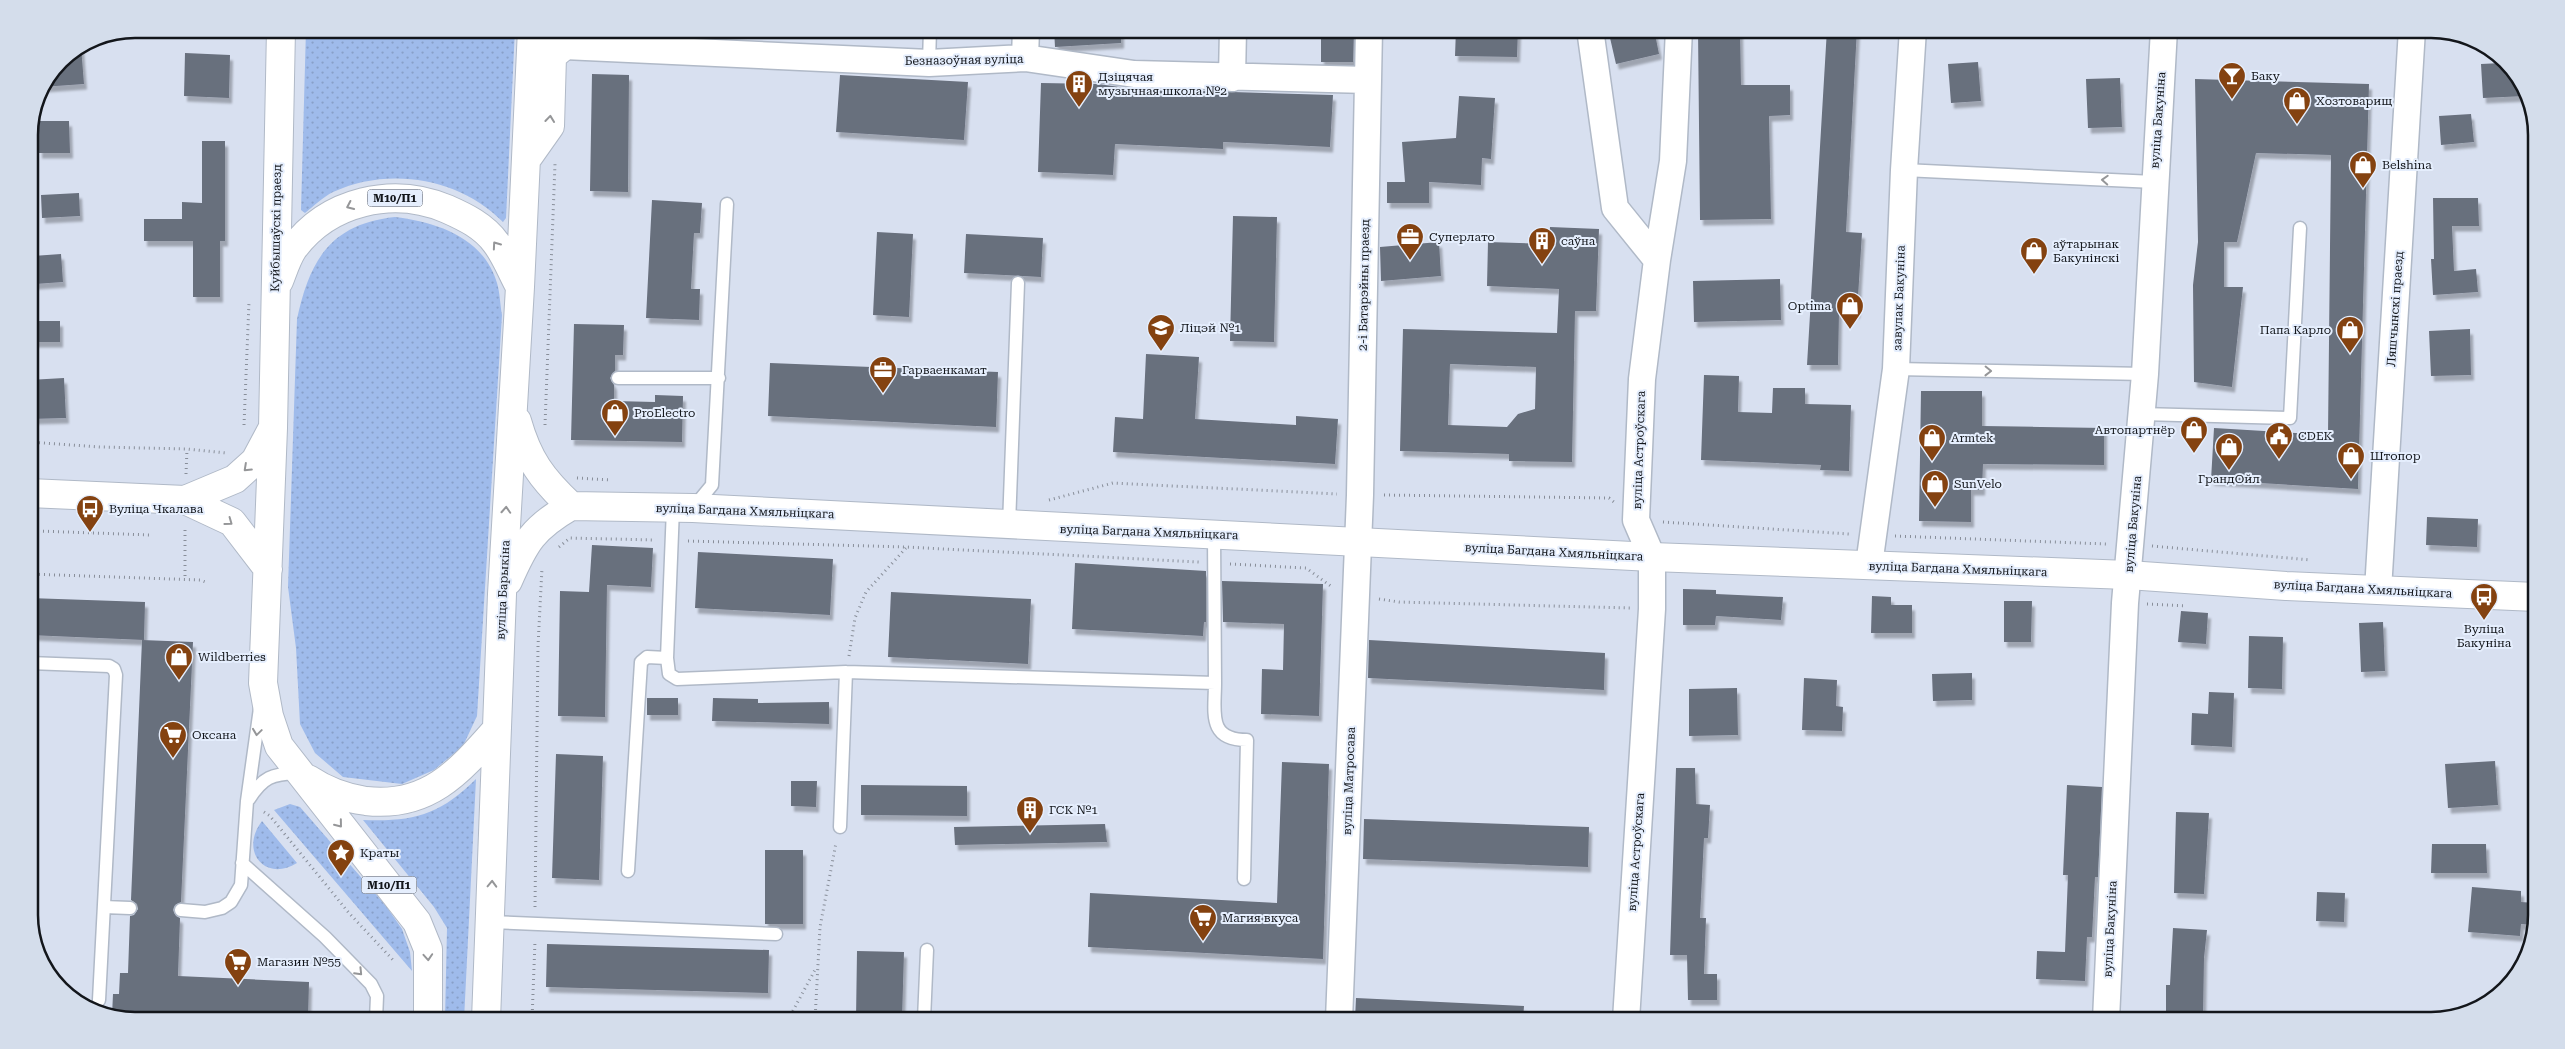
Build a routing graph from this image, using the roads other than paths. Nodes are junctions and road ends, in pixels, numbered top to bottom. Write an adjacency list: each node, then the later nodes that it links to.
1 (280, 38): 26 (main road, Куйбышаўскі праезд / М10/П1)
2 (532, 38): 18 (main road, вуліца Барыкіна)
3 (551, 38): 13 (street, Безназоўная вуліца)
4 (929, 38): 15 (lane)
5 (1026, 38): 14 (street)
6 (1233, 38): 16 (street)
7 (1368, 38): 17 (street, 2-і Батарэйны праезд)
8 (1591, 38): 23 (street)
9 (1679, 38): 23 (street, вуліца Астроўскага)
10 (1912, 38): 19 (street, завулак Бакуніна)
11 (2163, 38): 20 (street, вуліца Бакуніна)
12 (2411, 38): 45 (street, Ляшчынскі праезд)
13 (564, 46): 15 (street, Безназоўная вуліца); 18 (main road, one-way to 13)
14 (1025, 58): 15 (street, Безназоўная вуліца); 16 (street, Безназоўная вуліца)
15 (928, 63)
16 (1232, 78): 17 (street, Безназоўная вуліца)
17 (1368, 80): 40 (street, 2-і Батарэйны праезд)
18 (526, 160): 25 (main road, вуліца Барыкіна)
19 (1904, 170): 20 (lane, one-way to 19); 27 (street, завулак Бакуніна)
20 (2154, 182): 28 (street, вуліца Бакуніна)
21 (727, 204): 30 (lane)
22 (2300, 228): 32 (lane)
23 (1657, 260): 41 (street, вуліца Астроўскага)
24 (1018, 283): 38 (lane)
25 (520, 287): 26 (main road, М10/П1, one-way to 26); 31 (main road, вуліца Барыкіна)
26 (261, 294): 33 (main road, Куйбышаўскі праезд / М10/П1)
27 (1896, 369): 28 (lane, one-way to 28); 42 (street, завулак Бакуніна)
28 (2145, 374): 32 (street, вуліца Бакуніна)
29 (618, 378): 30 (lane)
30 (719, 378): 37 (lane)
31 (512, 404): 36 (main road); 46 (main road, вуліца Барыкіна, one-way to 31)
32 (2142, 414): 44 (street, вуліца Бакуніна)
33 (273, 428): 34 (main road, one-way to 34); 43 (main road, М10/П1)
34 (186, 488): 35 (main road); 43 (main road, one-way to 43)
35 (38, 492)
36 (571, 506): 37 (main road, вуліца Багдана Хмяльніцкага); 46 (main road)
37 (683, 508): 38 (main road, вуліца Багдана Хмяльніцкага); 48 (lane)
38 (1009, 525): 39 (main road, вуліца Багдана Хмяльніцкага)
39 (1214, 535): 40 (main road, вуліца Багдана Хмяльніцкага); 52 (lane)
40 (1358, 541): 41 (main road, вуліца Багдана Хмяльніцкага); 71 (street, вуліца Матросава)
41 (1652, 557): 42 (main road, вуліца Багдана Хмяльніцкага); 72 (street, вуліца Астроўскага)
42 (1869, 565): 44 (main road, вуліца Багдана Хмяльніцкага)
43 (268, 569): 51 (main road, М10/П1)
44 (2128, 575): 45 (main road, вуліца Багдана Хмяльніцкага); 73 (street, вуліца Бакуніна)
45 (2378, 590): 47 (main road, вуліца Багдана Хмяльніцкага)
46 (502, 594): 53 (main road, вуліца Барыкіна)
47 (2528, 597)
48 (667, 658): 50 (lane); 58 (lane)
49 (38, 663): 60 (lane)
50 (846, 672): 52 (lane); 56 (lane)
51 (263, 683): 54 (main road, М10/П1); 55 (lane, one-way to 55)
52 (1215, 683): 59 (lane)
53 (497, 729): 54 (main road, М10/П1); 63 (main road, вуліца Барыкіна, one-way to 53)
54 (297, 773): 55 (lane); 68 (main road, М10/П1, one-way to 68)
55 (247, 801): 57 (lane)
56 (840, 827)
57 (242, 863): 62 (lane); 67 (lane, one-way to 67)
58 (628, 871)
59 (1244, 879)
60 (104, 907): 61 (lane); 66 (lane)
61 (130, 908)
62 (181, 910)
63 (490, 922): 64 (lane); 69 (main road, вуліца Барыкіна)
64 (776, 934)
65 (927, 950): 70 (lane)
66 (99, 1000)
67 (376, 1012)
68 (428, 1012)
69 (486, 1012)
70 (924, 1012)
71 (1339, 1012)
72 (1627, 1012)
73 (2106, 1012)

